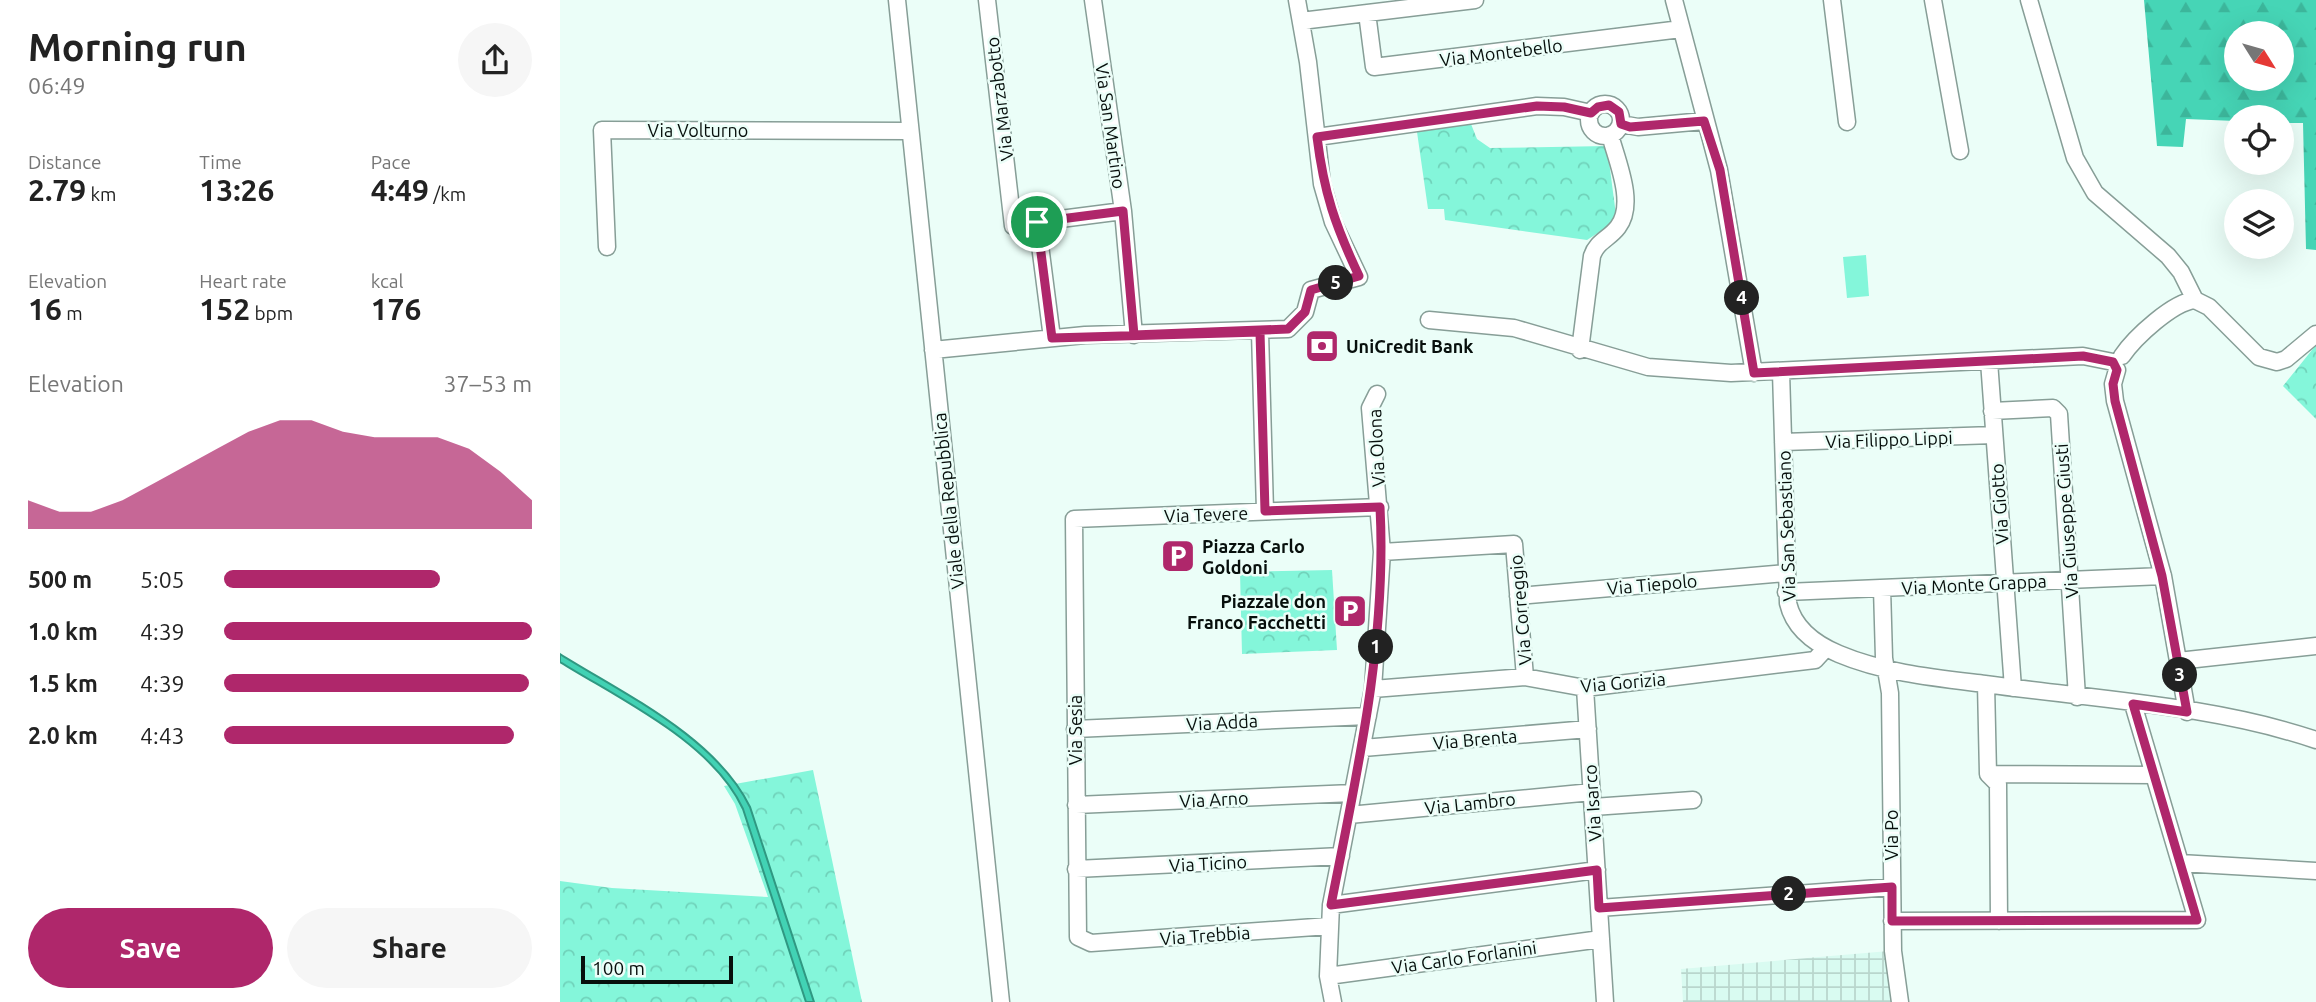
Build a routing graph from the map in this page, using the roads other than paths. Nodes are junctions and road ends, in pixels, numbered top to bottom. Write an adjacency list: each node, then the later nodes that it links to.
1 (897, 0): 17 (street, Viale della Repubblica)
2 (987, 0): 21 (street, Via Marzabotto)
3 (1093, 0): 20 (street, Via San Martino)
4 (1297, 0): 11 (street)
5 (1475, 0): 10 (street)
6 (1675, 0): 12 (street)
7 (1832, 0): 15 (street)
8 (1933, 0): 19 (street)
9 (2029, 0): 23 (street)
10 (1367, 13): 11 (street); 12 (street, Via Montebello)
11 (1301, 21): 18 (street)
12 (1681, 29): 14 (street)
13 (1591, 113): 16 (street); 16 (street); 18 (street)
14 (1704, 121): 16 (street); 35 (street)
15 (1847, 122)
16 (1615, 130): 30 (street)
17 (910, 131): 22 (street, Via Volturno); 29 (street, Viale della Repubblica)
18 (1317, 137): 25 (street)
19 (1960, 151)
20 (1123, 211): 21 (street); 27 (street, Via San Martino)
21 (1037, 222): 28 (street)
22 (607, 247)
23 (2195, 300): 26 (street); 33 (street)
24 (1429, 320): 30 (street)
25 (1260, 332): 27 (street); 41 (street)
26 (2316, 334)
27 (1134, 335): 28 (street)
28 (1052, 338): 29 (street)
29 (933, 350): 89 (street, Viale della Repubblica)
30 (1580, 350): 35 (street)
31 (2095, 359): 32 (street); 33 (street); 33 (street)
32 (1989, 361): 34 (street); 37 (street, Via Giotto)
33 (2116, 368): 45 (street)
34 (1781, 372): 35 (street); 39 (street, Via San Sebastiano)
35 (1754, 373)
36 (1377, 394): 40 (street, Via Olona)
37 (1992, 411): 38 (street, Via Giotto); 46 (street, Via Giuseppe Giusti)
38 (1994, 435): 39 (street, Via Filippo Lippi); 47 (street, Via Giotto)
39 (1783, 442): 44 (street, Via San Sebastiano)
40 (1380, 507): 41 (street, Via Tevere); 43 (street, Via Olona)
41 (1265, 511): 42 (street, Via Tevere)
42 (1074, 519): 64 (street, Via Sesia)
43 (1382, 552): 50 (street, Via Correggio); 59 (street, Via Olona)
44 (1786, 573): 49 (street, Via San Sebastiano); 50 (street, Via Tiepolo)
45 (2162, 576): 46 (street, Via Monte Grappa); 53 (street)
46 (2070, 580): 47 (street, Via Monte Grappa); 60 (street, Via Giuseppe Giusti)
47 (2005, 583): 48 (street, Via Monte Grappa); 58 (street, Via Giotto)
48 (1882, 588): 49 (street, Via Monte Grappa); 54 (street, Via Po)
49 (1786, 592): 52 (street, Via San Sebastiano)
50 (1518, 596): 55 (street, Via Correggio)
51 (2316, 646): 53 (street)
52 (1826, 648): 54 (street, Via San Sebastiano); 57 (street, Via Gorizia)
53 (2178, 661): 62 (street)
54 (1885, 668): 56 (street, Via San Sebastiano); 80 (street, Via Po)
55 (1525, 677): 57 (street, Via Gorizia); 59 (street, Via Gorizia)
56 (1986, 684): 58 (street, Via San Sebastiano); 68 (street)
57 (1585, 688): 65 (street, Via Isarco)
58 (2013, 688): 60 (street, Via San Sebastiano)
59 (1373, 689): 63 (street, Via Olona)
60 (2077, 697): 61 (street, Via San Sebastiano)
61 (2133, 704): 62 (street, Via San Sebastiano); 69 (street)
62 (2187, 712): 66 (street, Via San Sebastiano)
63 (1368, 716): 64 (street, Via Adda); 67 (street, Via Olona)
64 (1075, 729): 73 (street, Via Sesia)
65 (1588, 729): 67 (street, Via Brenta); 71 (street, Via Isarco)
66 (2316, 740)
67 (1363, 748): 70 (street, Via Olona)
68 (1988, 774): 69 (street); 84 (street)
69 (2154, 775): 76 (street)
70 (1353, 793): 73 (street, Via Arno); 74 (street, Via Olona)
71 (1592, 799): 72 (street, Via Lambro); 74 (street, Via Lambro); 78 (street, Via Isarco)
72 (1693, 800)
73 (1076, 805): 77 (street, Via Sesia)
74 (1349, 815): 75 (street, Via Olona)
75 (1341, 856): 77 (street, Via Ticino); 81 (street, Via Olona)
76 (2180, 863): 79 (street); 84 (street)
77 (1076, 869): 87 (street, Via Sesia)
78 (1597, 870): 81 (street); 82 (street, Via Isarco)
79 (2316, 871)
80 (1892, 887): 82 (street); 83 (street, Via Po)
81 (1331, 905): 85 (street, Via Olona)
82 (1599, 908): 86 (street, Via Isarco)
83 (1892, 921): 84 (street); 92 (street, Via Po)
84 (1999, 921)
85 (1329, 926): 87 (street, Via Trebbia); 88 (street, Via Olona)
86 (1601, 939): 88 (street, Via Carlo Forlanini); 91 (street, Via Isarco)
87 (1081, 941)
88 (1328, 976): 90 (street, Via Olona)
89 (1001, 1002)
90 (1332, 1002)
91 (1605, 1002)
92 (1900, 1002)

